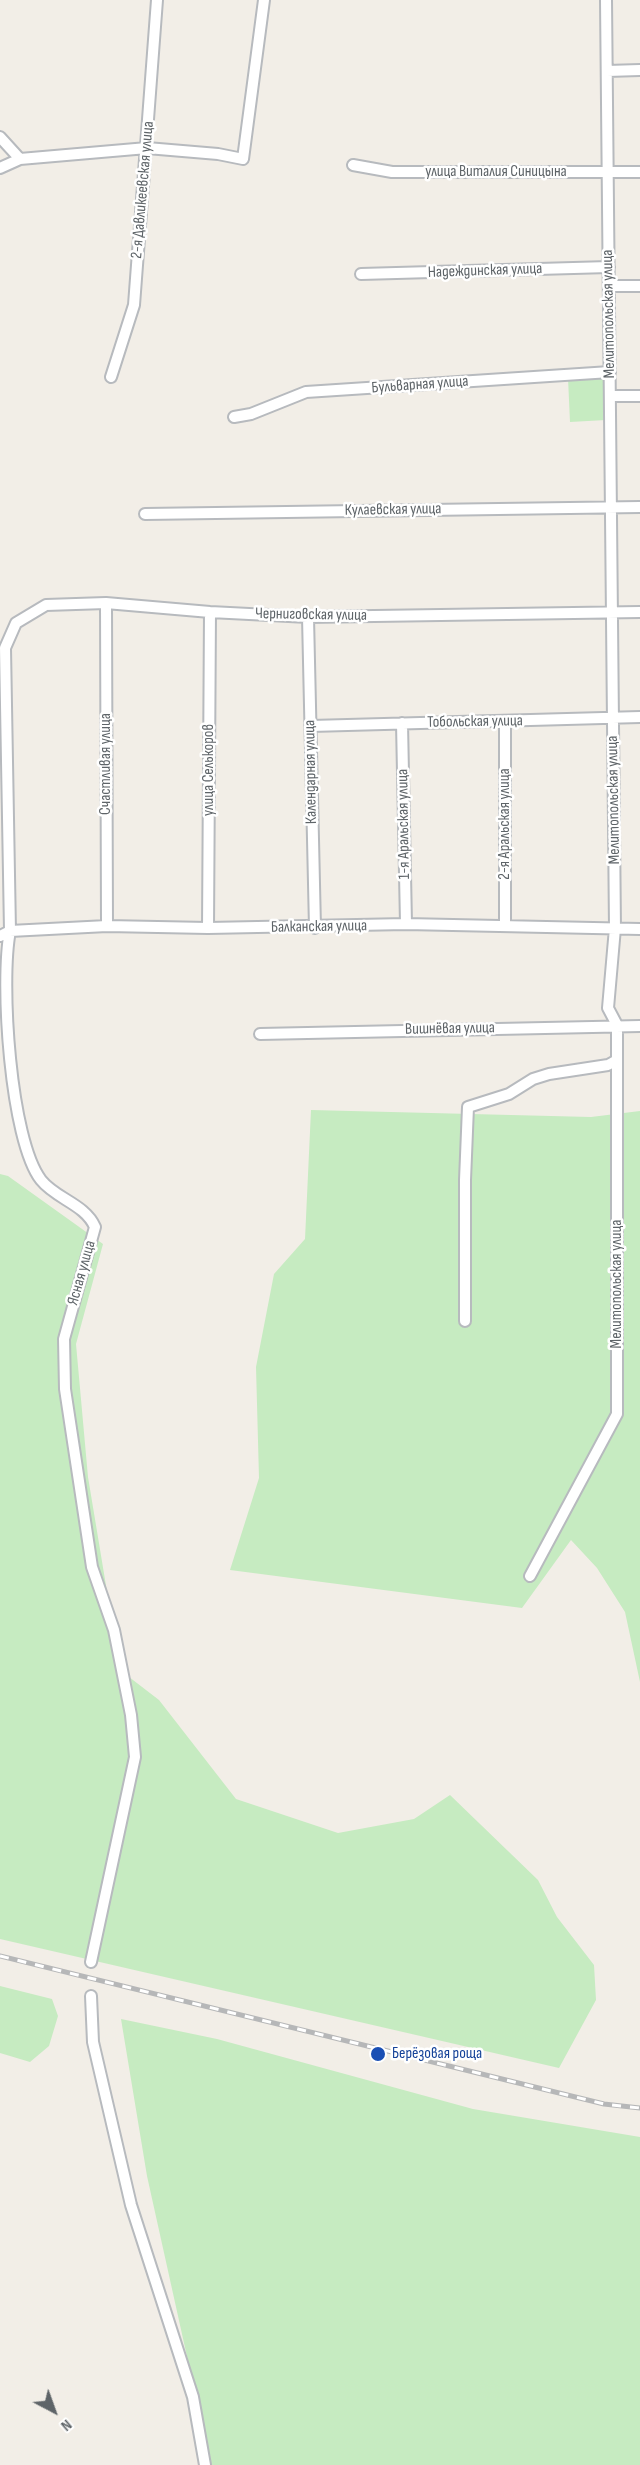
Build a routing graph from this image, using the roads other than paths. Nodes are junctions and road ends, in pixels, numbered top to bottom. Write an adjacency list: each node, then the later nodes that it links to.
1 (157, 0): 7 (street, 2-я Давликеевская улица)
2 (264, 0): 7 (street)
3 (606, 0): 5 (street, Мелитопольская улица)
4 (640, 70): 5 (street)
5 (607, 71): 11 (street, Мелитопольская улица)
6 (0, 137): 8 (street)
7 (147, 148): 8 (street); 18 (street, 2-я Давликеевская улица)
8 (20, 159): 10 (street)
9 (353, 165): 11 (street, улица Виталия Синицына)
10 (0, 168)
11 (607, 171): 12 (street, улица Виталия Синицына); 13 (street, Мелитопольская улица)
12 (640, 172)
13 (609, 267): 14 (street, Надеждинская улица); 15 (street, Мелитопольская улица)
14 (361, 274)
15 (609, 286): 16 (street); 17 (street, Мелитопольская улица)
16 (640, 286)
17 (609, 372): 19 (street, Мелитопольская улица); 21 (street, Бульварная улица)
18 (111, 377)
19 (610, 396): 20 (street); 22 (street, Мелитопольская улица)
20 (640, 396)
21 (234, 417)
22 (613, 507): 23 (street, Кулаевская улица); 24 (street, Кулаевская улица); 26 (street, Мелитопольская улица)
23 (640, 507)
24 (145, 514)
25 (106, 603): 27 (street, Черниговская улица); 30 (street, Черниговская улица); 37 (street, Счастливая улица)
26 (613, 611): 28 (street, Черниговская улица); 29 (street, Черниговская улица); 31 (street, Мелитопольская улица)
27 (210, 612): 29 (street, Черниговская улица); 39 (street, улица Селькоров)
28 (640, 612)
29 (308, 616): 35 (street, Календарная улица)
30 (5, 648): 43 (street, Ясная улица)
31 (613, 716): 32 (street, Тобольская улица); 33 (street, Тобольская улица); 41 (street, Мелитопольская улица)
32 (640, 717)
33 (505, 721): 34 (street, Тобольская улица); 38 (street, 2-я Аральская улица)
34 (402, 723): 35 (street, Тобольская улица); 36 (street, 1-я Аральская улица)
35 (310, 726): 40 (street, Календарная улица)
36 (406, 924): 38 (street, Балканская улица); 40 (street, Балканская улица)
37 (106, 926): 39 (street, Балканская улица); 43 (street, Балканская улица)
38 (505, 926): 41 (street, Балканская улица)
39 (208, 928): 40 (street, Балканская улица)
40 (315, 928)
41 (615, 928): 42 (street, Балканская улица); 45 (street, Мелитопольская улица)
42 (640, 929)
43 (5, 934): 44 (street, Ясная улица)
44 (3, 1025): 51 (street, Ясная улица)
45 (617, 1025): 46 (street, Вишнёвая улица); 47 (street, Вишнёвая улица); 48 (street, Мелитопольская улица)
46 (640, 1026)
47 (260, 1034)
48 (617, 1060): 49 (street); 50 (street, Мелитопольская улица)
49 (465, 1322)
50 (530, 1576)
51 (91, 1962)
52 (91, 1996): 53 (street)
53 (205, 2465)

